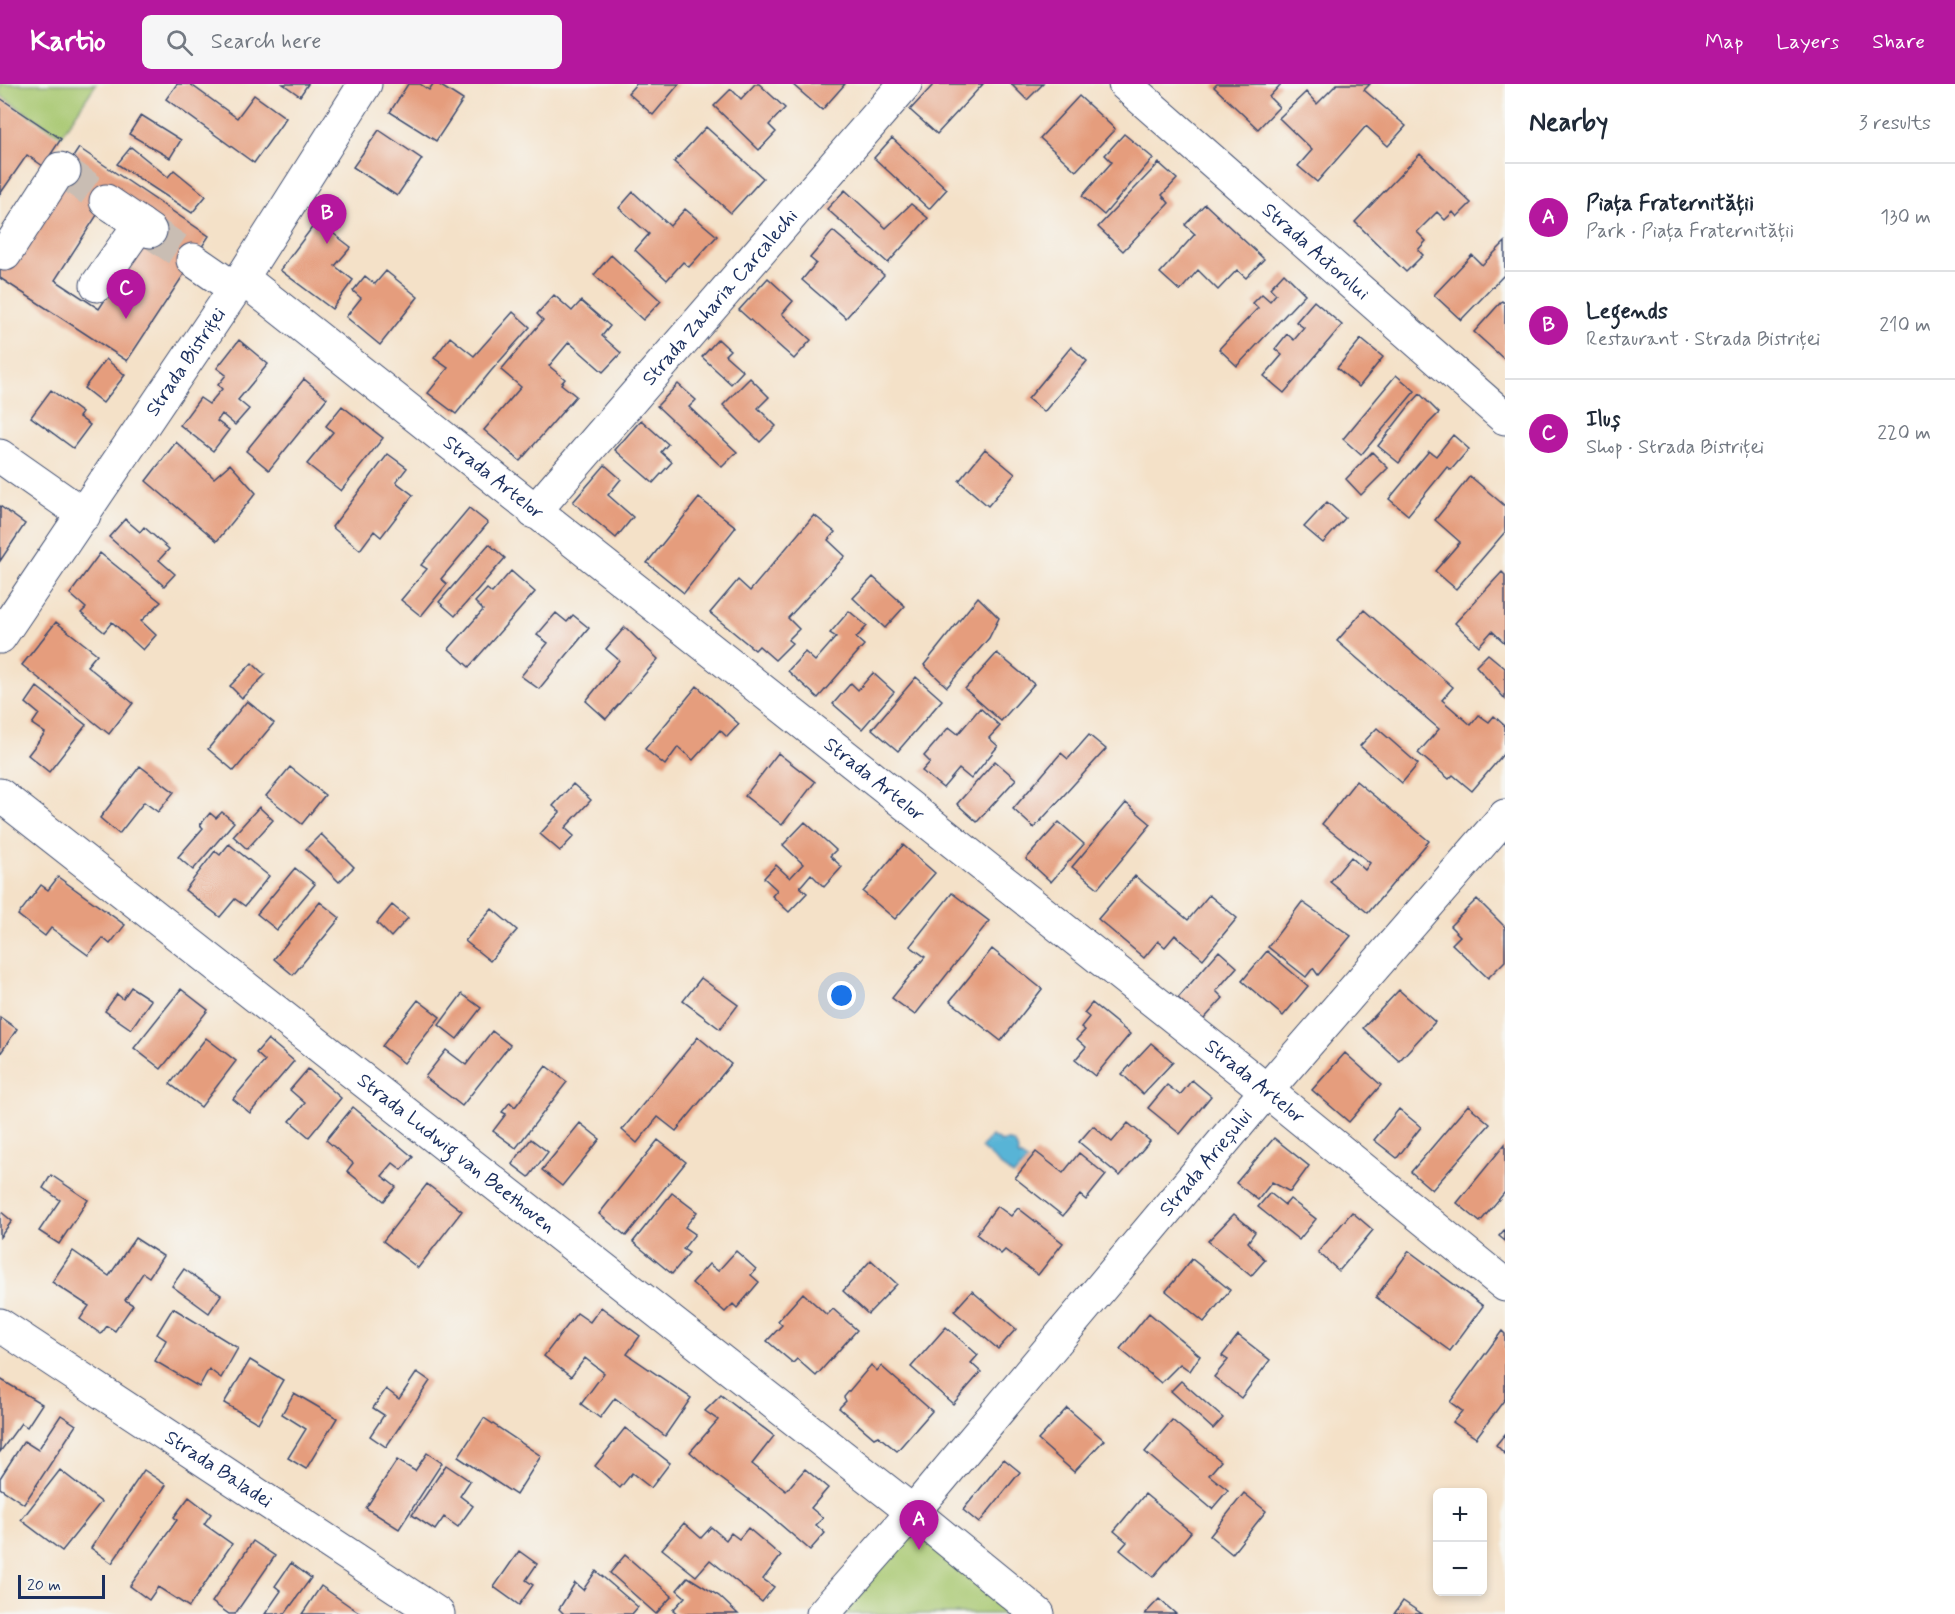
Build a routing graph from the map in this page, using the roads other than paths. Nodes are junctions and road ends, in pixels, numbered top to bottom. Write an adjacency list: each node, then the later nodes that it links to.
1 (365, 84): 8 (street, Strada Bistriței)
2 (905, 84): 12 (street, Strada Zaharia Carcalechi)
3 (1125, 84): 10 (street, Strada Actorului)
4 (64, 171): 6 (street)
5 (106, 201): 9 (street)
6 (5, 254)
7 (193, 260): 8 (street, Strada Artelor)
8 (239, 283): 12 (street, Strada Artelor); 13 (street, Strada Bistriței)
9 (97, 285)
10 (1505, 418)
11 (0, 456): 13 (street)
12 (534, 512): 17 (street, Strada Artelor)
13 (84, 515): 14 (street, Strada Bistriței)
14 (0, 638)
15 (0, 795): 20 (street, Strada Ludwig van Beethoven)
16 (1505, 816): 17 (street, Strada Arieșului)
17 (1266, 1091): 18 (street, Strada Artelor); 20 (street, Strada Arieșului)
18 (1505, 1285)
19 (0, 1325): 21 (street, Strada Baladei)
20 (913, 1512): 22 (street, Strada Arieșului); 23 (street, Strada Ludwig van Beethoven)
21 (438, 1614)
22 (823, 1614)
23 (1038, 1614)

